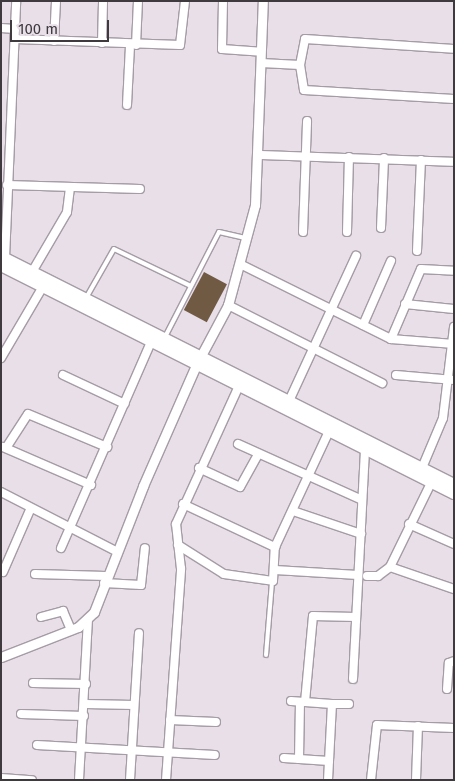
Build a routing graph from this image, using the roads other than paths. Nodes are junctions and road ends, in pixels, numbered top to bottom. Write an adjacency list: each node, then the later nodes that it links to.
1 (16, 1): 9 (street)
2 (56, 1): 11 (street)
3 (104, 1): 12 (street)
4 (138, 1): 13 (street)
5 (185, 1): 13 (street)
6 (223, 1): 15 (street)
7 (263, 1): 15 (street)
8 (1, 28): 9 (street)
9 (15, 29): 10 (street)
10 (15, 39): 11 (street); 27 (street)
11 (54, 41): 12 (street)
12 (102, 43): 13 (street)
13 (133, 45): 19 (street)
14 (454, 49): 17 (street)
15 (261, 52): 16 (street)
16 (261, 63): 17 (street); 21 (street)
17 (300, 65): 18 (street)
18 (454, 99)
19 (127, 105)
20 (307, 121): 22 (street)
21 (258, 155): 22 (street); 33 (street)
22 (306, 156): 23 (street); 31 (street)
23 (349, 157): 24 (street); 32 (street)
24 (384, 158): 25 (street); 30 (street)
25 (421, 160): 26 (street); 34 (street)
26 (454, 162)
27 (7, 184): 28 (street); 36 (street)
28 (70, 188): 29 (street); 40 (street)
29 (140, 189)
30 (381, 228)
31 (303, 232)
32 (347, 232)
33 (248, 238): 38 (street); 42 (lane)
34 (417, 251)
35 (356, 256): 46 (street)
36 (3, 260): 40 (main road); 41 (main road)
37 (391, 261): 48 (street)
38 (242, 265): 45 (street); 46 (street)
39 (454, 271): 44 (street)
40 (32, 272): 41 (main road)
41 (45, 283): 43 (main road); 52 (main road); 55 (street)
42 (191, 286): 43 (lane); 50 (lane)
43 (85, 299): 50 (main road)
44 (405, 304): 47 (street); 51 (street)
45 (228, 305): 54 (street); 56 (street)
46 (329, 309): 48 (street); 54 (street)
47 (454, 309)
48 (363, 325): 51 (street)
49 (454, 326): 53 (street)
50 (164, 339): 56 (main road)
51 (391, 339): 53 (street)
52 (151, 342): 56 (main road); 63 (street)
53 (453, 344): 59 (street)
54 (313, 347): 60 (street); 62 (street)
55 (1, 358)
56 (198, 362): 61 (main road); 62 (main road); 90 (street)
57 (63, 375): 63 (street)
58 (396, 375): 59 (street)
59 (452, 380): 71 (street)
60 (382, 383)
61 (239, 386): 64 (main road); 70 (street)
62 (289, 401): 71 (main road)
63 (125, 404): 67 (street)
64 (328, 431): 68 (main road); 72 (street)
65 (238, 444): 69 (street)
66 (4, 447): 67 (street); 75 (street)
67 (107, 447): 75 (street)
68 (365, 449): 73 (main road); 78 (street)
69 (258, 454): 70 (street); 72 (street)
70 (199, 468): 79 (street)
71 (422, 468): 74 (main road)
72 (308, 478): 78 (street); 81 (street)
73 (432, 483): 77 (main road); 82 (street)
74 (454, 484)
75 (91, 485): 83 (street)
76 (1, 492): 80 (street)
77 (454, 494)
78 (362, 500): 84 (street)
79 (183, 504): 86 (street); 87 (street)
80 (30, 510): 83 (street); 93 (street)
81 (292, 511): 84 (street); 87 (street)
82 (410, 524): 85 (street); 91 (street)
83 (70, 529): 88 (street); 90 (street)
84 (360, 534): 95 (street)
85 (454, 544)
86 (178, 545): 98 (street); 120 (street)
87 (275, 547): 92 (street)
88 (61, 548)
89 (145, 548): 97 (street)
90 (116, 552): 97 (street)
91 (390, 567): 96 (street); 99 (street)
92 (275, 570): 95 (street); 98 (street)
93 (3, 572)
94 (35, 574): 97 (street)
95 (358, 575): 101 (street)
96 (367, 576)
97 (105, 579): 102 (street)
98 (272, 582): 105 (lane)
99 (454, 589)
100 (41, 617): 103 (street)
101 (356, 617): 108 (street); 113 (street)
102 (88, 620): 103 (street); 110 (street)
103 (71, 630): 106 (street)
104 (139, 633): 117 (street)
105 (266, 655)
106 (1, 657)
107 (454, 661): 111 (street)
108 (353, 679)
109 (33, 683): 110 (street)
110 (86, 684): 114 (street)
111 (447, 689)
112 (292, 701): 113 (street)
113 (303, 702): 115 (street); 130 (street)
114 (85, 704): 117 (street); 119 (street)
115 (332, 704): 116 (street); 131 (street)
116 (349, 704)
117 (134, 705): 126 (street)
118 (21, 714): 119 (street)
119 (84, 716): 125 (street)
120 (170, 720): 121 (street); 127 (street)
121 (216, 722)
122 (418, 726): 123 (street); 138 (street); 139 (street)
123 (454, 728)
124 (37, 745): 125 (street)
125 (82, 747): 126 (street); 134 (street)
126 (131, 750): 127 (street); 135 (street)
127 (168, 752): 128 (street); 136 (street)
128 (215, 755)
129 (284, 758): 130 (street)
130 (299, 759): 131 (street)
131 (329, 761): 137 (street)
132 (1, 778): 133 (street)
133 (32, 780)
134 (79, 780)
135 (130, 780)
136 (166, 780)
137 (328, 780)
138 (371, 780)
139 (416, 780)

